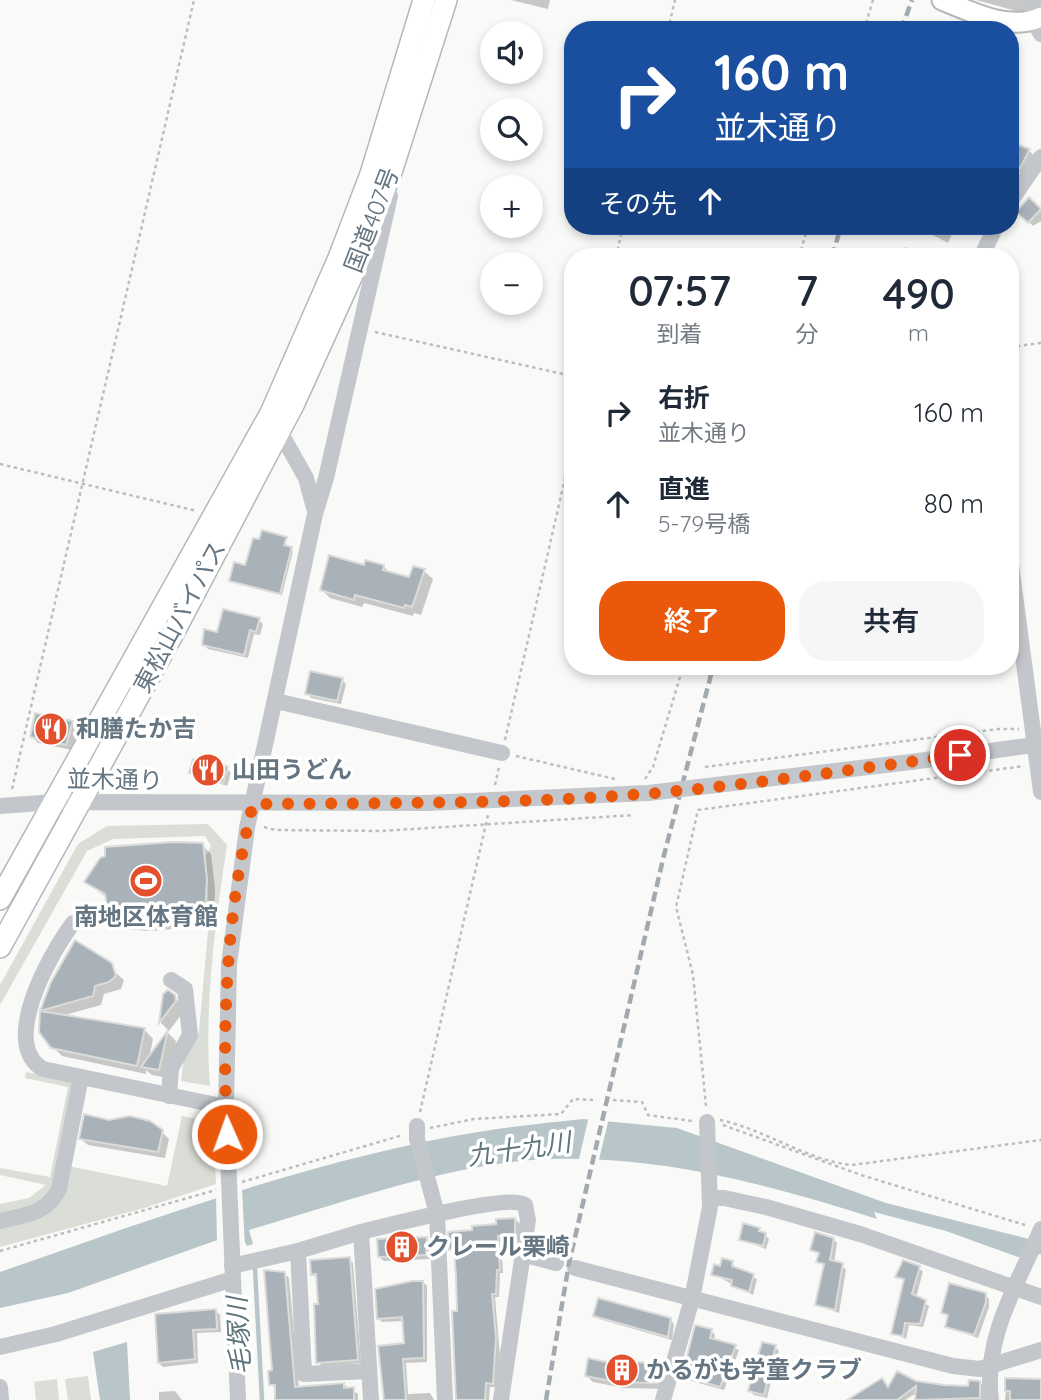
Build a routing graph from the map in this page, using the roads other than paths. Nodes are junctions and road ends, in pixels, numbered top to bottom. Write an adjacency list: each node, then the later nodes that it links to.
1 (424, 0): 11 (highway, 国道407号)
2 (446, 0): 9 (highway, 国道407号)
3 (942, 0): 5 (main road)
4 (1033, 0): 7 (street)
5 (1009, 21)
6 (1019, 22): 7 (main road)
7 (1038, 24)
8 (1041, 157): 10 (street)
9 (392, 169): 11 (highway, 国道407号); 12 (street)
10 (1019, 189)
11 (275, 423): 12 (street); 18 (highway, 東松山バイパス); 19 (highway, 東松山バイパス)
12 (315, 514): 14 (street)
13 (1019, 622): 15 (street)
14 (275, 701): 16 (street); 20 (street)
15 (1036, 746): 17 (street); 20 (street, 並木通り, bridge)
16 (502, 753)
17 (1041, 792)
18 (54, 802): 19 (street, 並木通り); 21 (street, 並木通り); 22 (highway, 東松山バイパス)
19 (79, 803): 20 (street, 並木通り); 24 (highway, 東松山バイパス)
20 (253, 804): 28 (street)
21 (4, 806)
22 (0, 900)
23 (73, 923): 26 (street)
24 (0, 947)
25 (171, 980): 27 (street)
26 (81, 1077): 27 (street); 33 (street)
27 (169, 1096): 28 (street)
28 (226, 1107): 39 (street)
29 (707, 1123): 31 (street)
30 (418, 1131): 32 (street)
31 (711, 1195): 41 (street); 43 (street)
32 (435, 1207): 35 (street); 37 (street); 53 (street)
33 (0, 1221)
34 (1036, 1229): 41 (street)
35 (361, 1232): 36 (street); 47 (street)
36 (298, 1251): 39 (street); 47 (street)
37 (522, 1254): 38 (street); 54 (street)
38 (556, 1263)
39 (233, 1267): 44 (street); 51 (street)
40 (575, 1268): 43 (street)
41 (1015, 1284): 42 (street); 46 (street)
42 (1041, 1297)
43 (692, 1300): 46 (street); 49 (street)
44 (0, 1347)
45 (1041, 1350): 46 (street)
46 (992, 1364): 55 (street)
47 (369, 1371): 52 (street)
48 (0, 1387): 50 (street)
49 (665, 1395)
50 (1, 1400)
51 (238, 1400)
52 (371, 1400)
53 (445, 1400)
54 (501, 1400)
55 (991, 1400)

